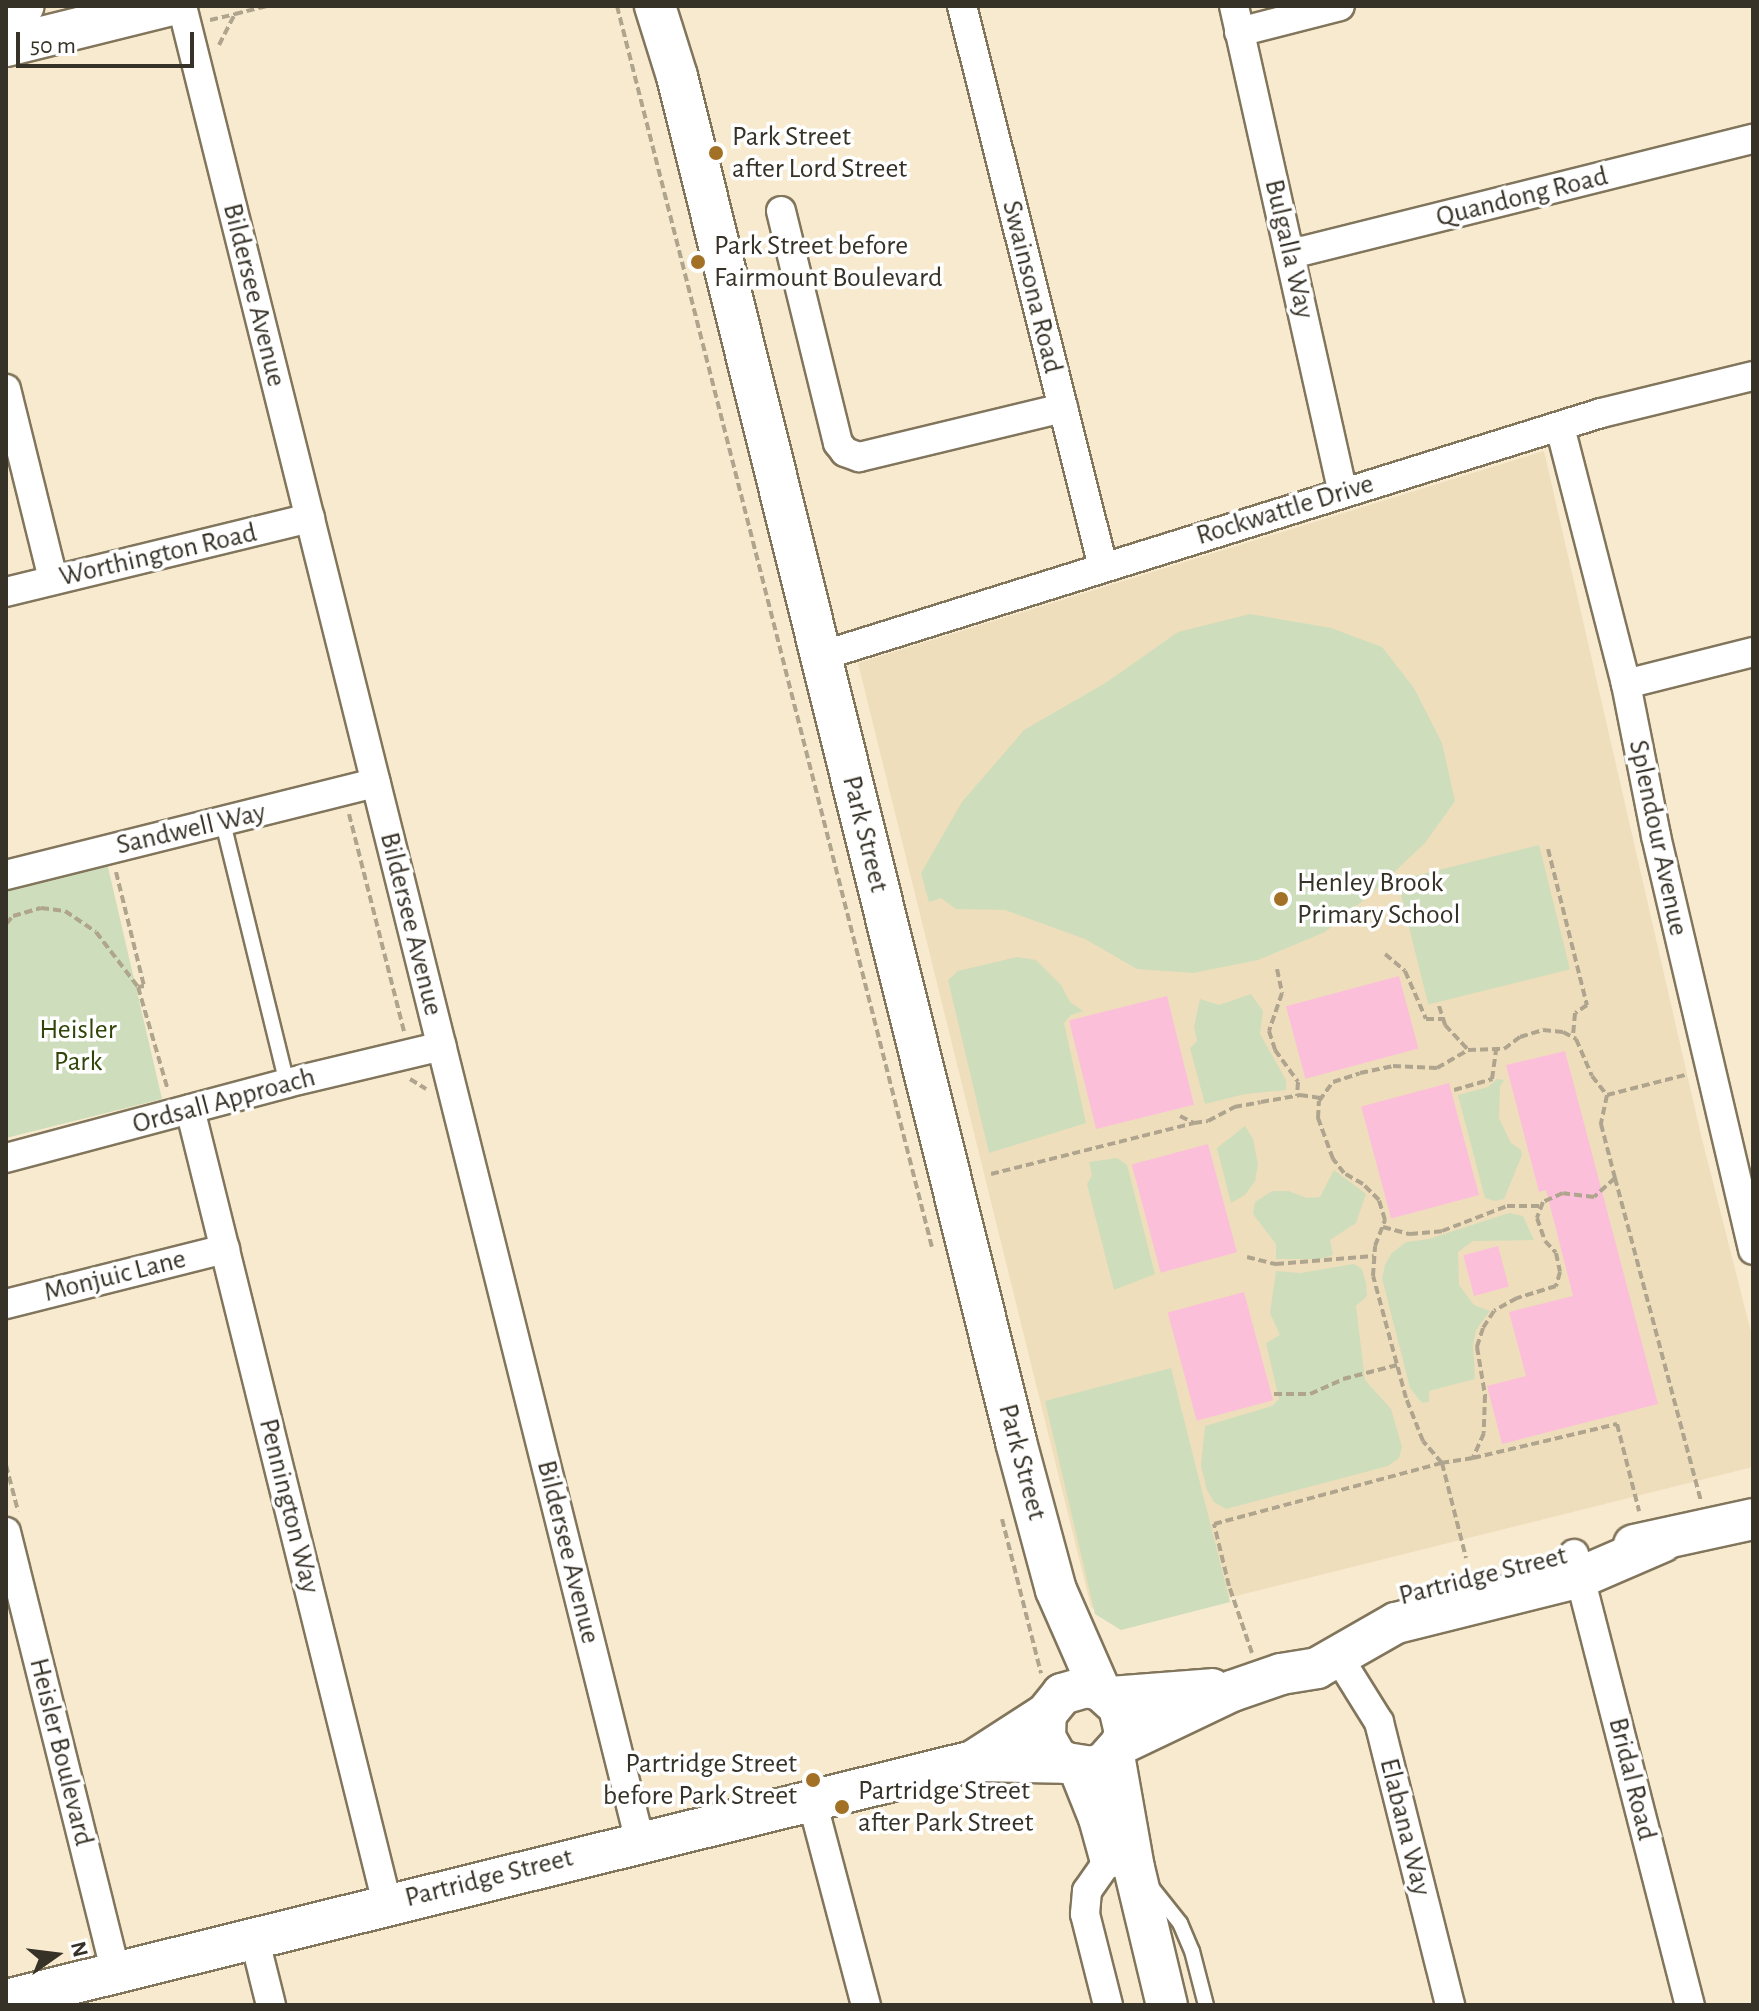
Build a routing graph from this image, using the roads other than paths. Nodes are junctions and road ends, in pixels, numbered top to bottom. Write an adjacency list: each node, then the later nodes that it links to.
1 (24, 6): 8 (street)
2 (168, 6): 10 (street)
3 (182, 6): 20 (street, Bildersee Avenue)
4 (655, 6): 11 (street, Park Street)
5 (667, 6): 11 (street, Park Street)
6 (962, 6): 17 (street, Swainsona Road)
7 (1340, 6): 9 (street)
8 (6, 10)
9 (1237, 19): 14 (street, Bulgalla Way)
10 (6, 46)
11 (677, 76): 25 (street, Park Street)
12 (1753, 139): 14 (street, Quandong Road)
13 (781, 211): 17 (street)
14 (1291, 254): 19 (street, Bulgalla Way)
15 (1753, 376): 18 (street, Rockwattle Drive)
16 (6, 389): 22 (street)
17 (1063, 408): 21 (street, Swainsona Road)
18 (1560, 427): 19 (street, Rockwattle Drive); 26 (street, Splendour Avenue)
19 (1343, 492): 21 (street, Rockwattle Drive)
20 (310, 518): 22 (street, Worthington Road); 27 (street, Bildersee Avenue)
21 (1103, 567): 25 (street, Rockwattle Drive)
22 (53, 579): 23 (street, Worthington Road)
23 (6, 592)
24 (1753, 652): 26 (street)
25 (821, 656): 42 (street, Park Street)
26 (1626, 684): 35 (street, Splendour Avenue)
27 (376, 783): 28 (street, Sandwell Way); 30 (street, Bildersee Avenue)
28 (223, 823): 29 (street, Sandwell Way); 31 (lane)
29 (6, 875)
30 (442, 1046): 31 (street, Ordsall Approach); 46 (street, Bildersee Avenue)
31 (287, 1083): 32 (street, Ordsall Approach)
32 (180, 1102): 33 (street, Ordsall Approach); 34 (street, Pennington Way)
33 (6, 1158)
34 (225, 1249): 36 (street, Monjuic Lane); 48 (street, Pennington Way)
35 (1753, 1250)
36 (6, 1304)
37 (1753, 1519): 39 (street, Partridge Street)
38 (6, 1532): 50 (street, Heisler Boulevard)
39 (1578, 1566): 40 (street, Partridge Street); 41 (street, Partridge Street); 59 (street, Bridal Road)
40 (1339, 1658): 41 (street, Partridge Street); 58 (street, Elabana Way)
41 (1256, 1675): 42 (street, Partridge Street); 43 (street, Partridge Street)
42 (1072, 1695): 43 (street); 43 (street); 44 (street, Partridge Street)
43 (1095, 1758): 44 (street, Partridge Street); 47 (street)
44 (973, 1761): 45 (street, Partridge Street)
45 (812, 1801): 46 (street, Partridge Street); 53 (street)
46 (640, 1841): 48 (street, Partridge Street)
47 (1122, 1863): 54 (street); 55 (street); 56 (street); 57 (lane)
48 (387, 1903): 49 (street, Partridge Street)
49 (254, 1937): 50 (street, Partridge Street); 52 (street)
50 (116, 1973): 51 (street, Partridge Street)
51 (6, 2000)
52 (271, 2005)
53 (866, 2005)
54 (1108, 2005)
55 (1146, 2005)
56 (1167, 2005)
57 (1206, 2005)
58 (1450, 2005)
59 (1690, 2005)

